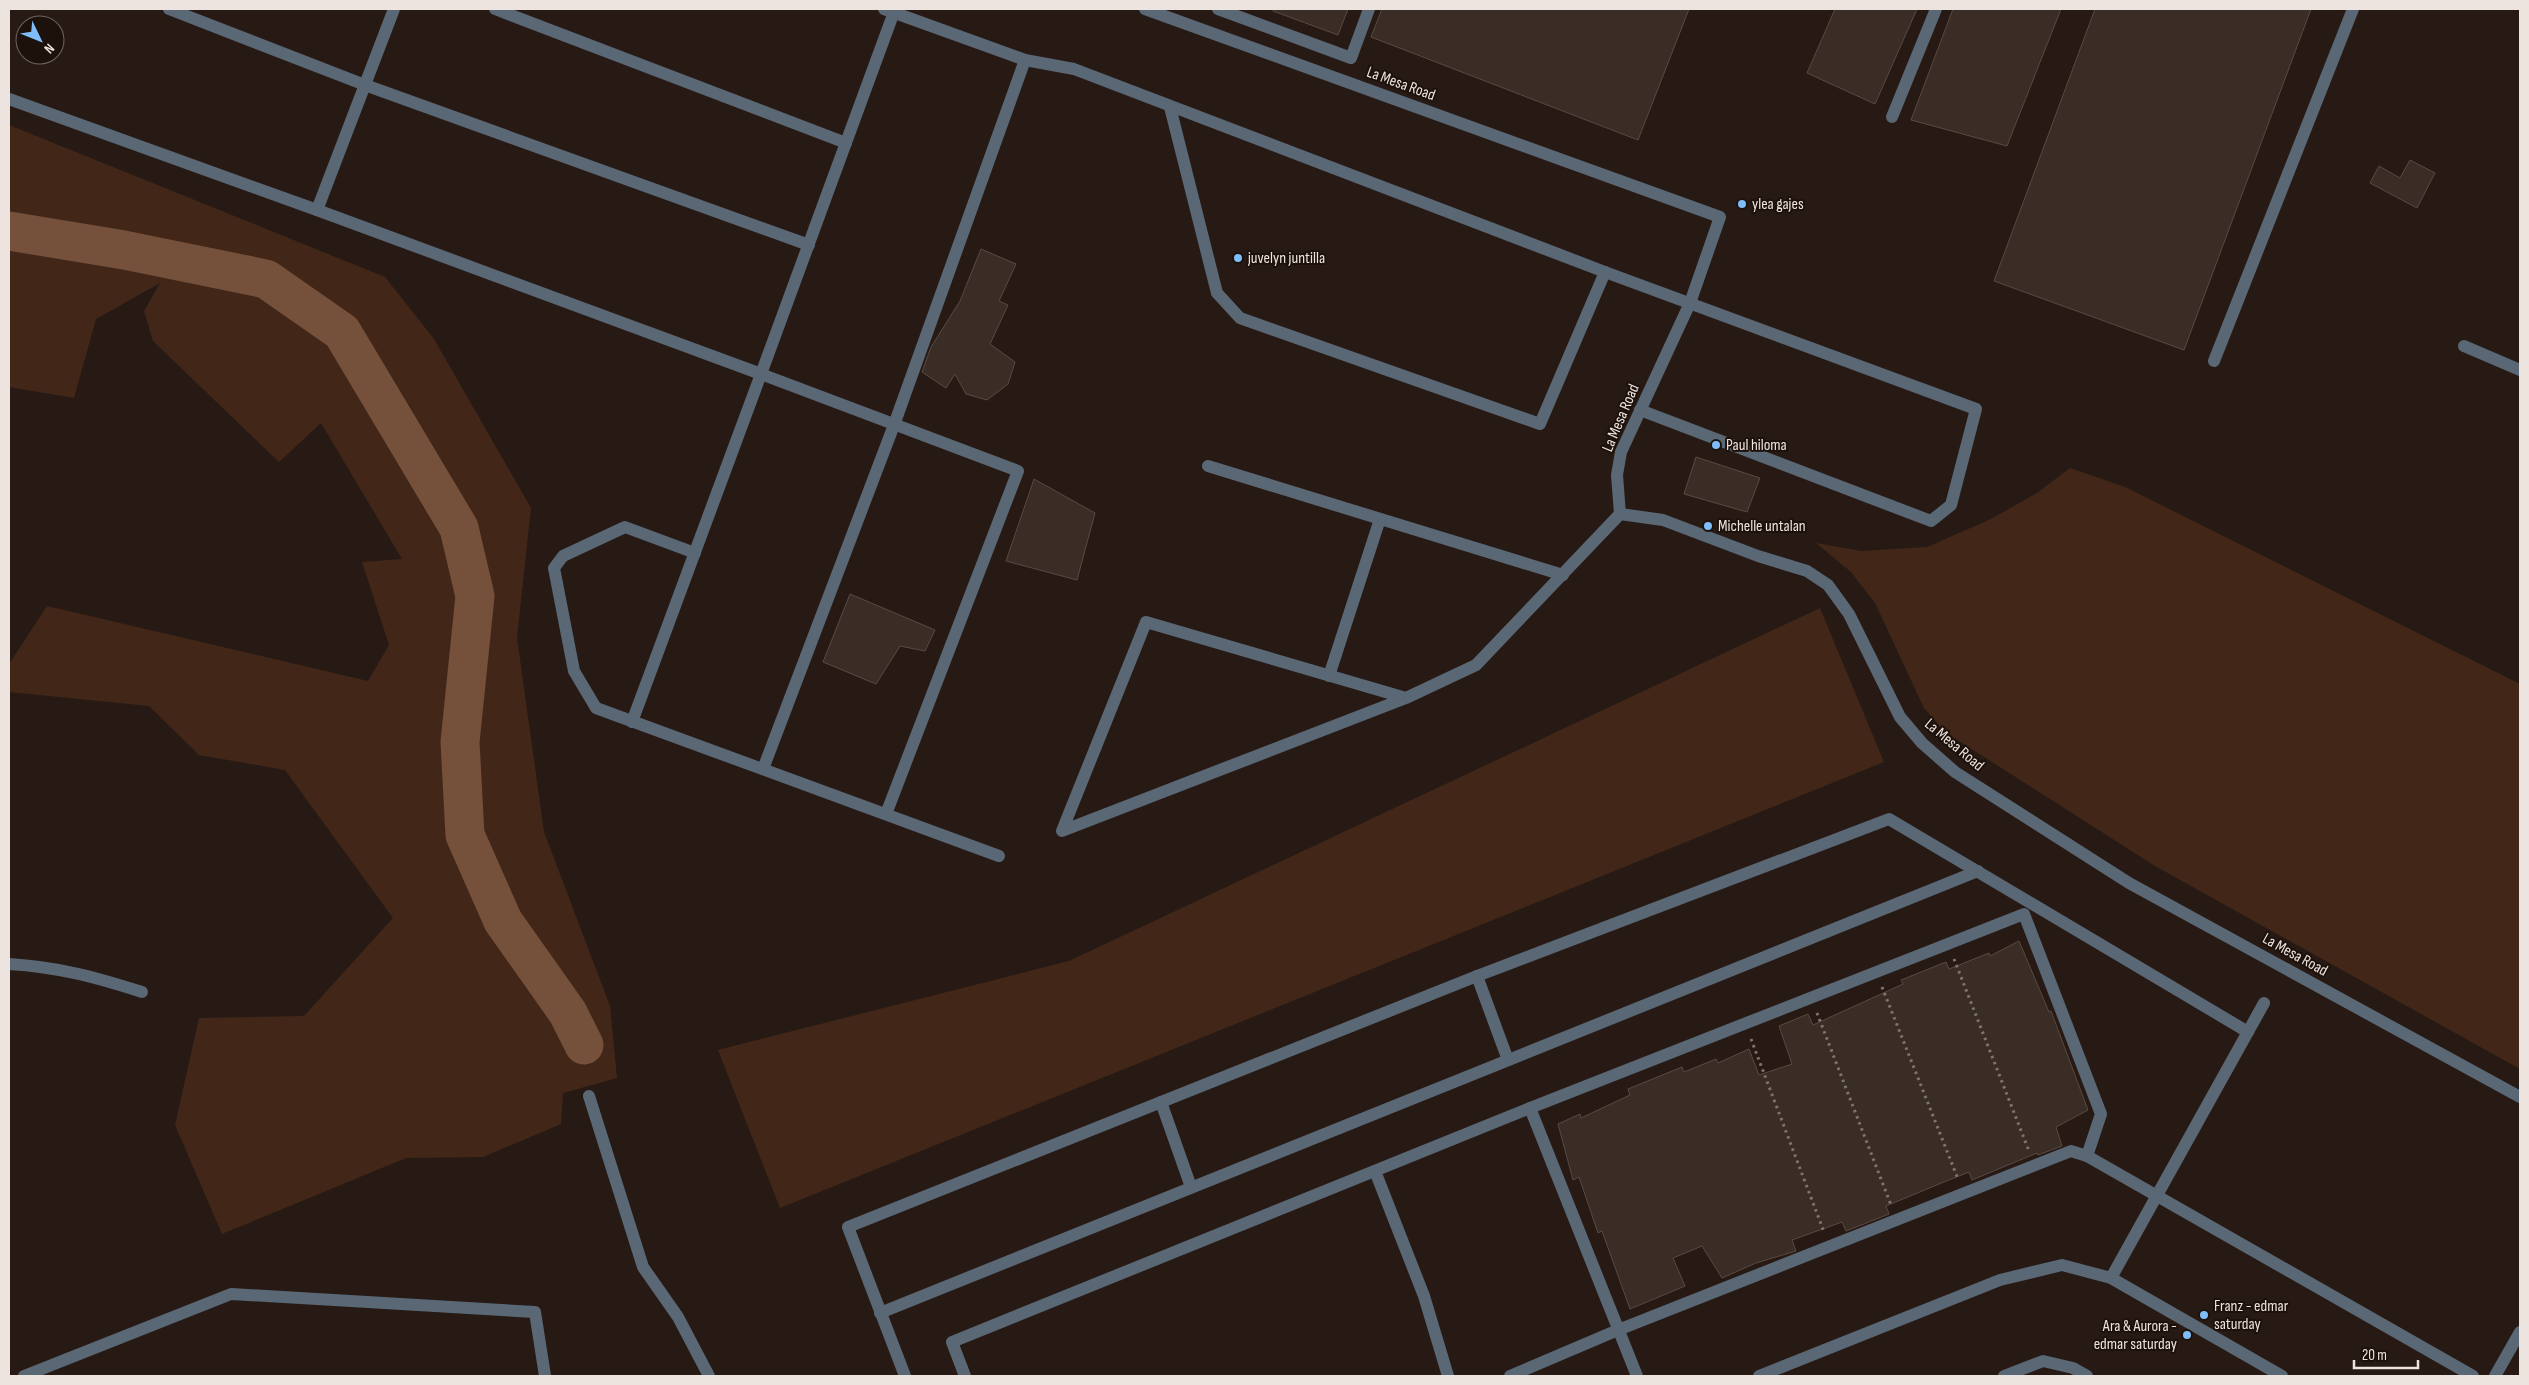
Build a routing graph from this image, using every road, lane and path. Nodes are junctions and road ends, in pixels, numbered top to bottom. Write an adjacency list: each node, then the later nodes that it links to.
1 (169, 9): 11 (street)
2 (394, 9): 11 (street)
3 (495, 9): 15 (street)
4 (1146, 9): 19 (street, La Mesa Road)
5 (1218, 9): 6 (street)
6 (1369, 9)
7 (1936, 9): 14 (street)
8 (2353, 9): 21 (street)
9 (889, 11): 10 (street); 15 (street)
10 (1025, 60): 13 (street); 25 (street)
11 (365, 84): 16 (street); 17 (street)
12 (9, 99): 16 (street)
13 (1170, 108): 18 (street); 18 (street)
14 (1892, 117)
15 (846, 143): 17 (street)
16 (317, 210): 23 (street)
17 (809, 245): 23 (street)
18 (1605, 272): 19 (street)
19 (1690, 303): 24 (street, La Mesa Road); 24 (street)
20 (2464, 346): 22 (street)
21 (2214, 361)
22 (2520, 370)
23 (761, 374): 25 (street); 29 (street)
24 (1640, 410): 27 (street, La Mesa Road)
25 (894, 425): 34 (street); 35 (street)
26 (1208, 466): 28 (street)
27 (1620, 514): 30 (street); 49 (street, La Mesa Road)
28 (1380, 519): 30 (street); 31 (street)
29 (695, 553): 33 (street); 33 (street)
30 (1563, 575): 32 (street)
31 (1330, 676): 32 (street); 32 (street)
32 (1406, 698)
33 (632, 722): 34 (street)
34 (763, 769): 35 (street)
35 (886, 814): 36 (street)
36 (999, 856)
37 (1978, 871): 41 (street); 46 (street); 47 (street)
38 (1948, 944): 40 (street); 52 (street); 53 (path)
39 (9, 964): 42 (street)
40 (1876, 972): 43 (street); 56 (path)
41 (1477, 976): 47 (street); 50 (street)
42 (142, 992)
43 (1812, 998): 45 (street); 58 (path)
44 (2264, 1003): 46 (street)
45 (1745, 1024): 51 (street); 59 (path)
46 (2248, 1032): 57 (street)
47 (1508, 1060): 55 (street)
48 (589, 1096): 66 (street)
49 (2520, 1098)
50 (1161, 1102): 55 (street); 61 (street)
51 (1530, 1108): 54 (street); 62 (street)
52 (2086, 1156): 53 (street); 57 (street)
53 (2035, 1166): 56 (street)
54 (1375, 1171): 68 (street); 69 (street)
55 (1191, 1187): 61 (street)
56 (1964, 1193): 58 (street)
57 (2156, 1195): 60 (street); 76 (street)
58 (1897, 1220): 59 (street)
59 (1830, 1247): 62 (street)
60 (2111, 1278): 72 (street); 75 (street)
61 (880, 1312): 67 (street)
62 (1618, 1330): 70 (street); 71 (street)
63 (2520, 1332): 77 (street)
64 (24, 1376): 65 (street)
65 (546, 1376)
66 (709, 1376)
67 (905, 1376)
68 (965, 1376)
69 (1448, 1376)
70 (1510, 1376)
71 (1637, 1376)
72 (1759, 1376)
73 (2004, 1376): 74 (street)
74 (2087, 1376)
75 (2282, 1376)
76 (2473, 1376)
77 (2495, 1376)

